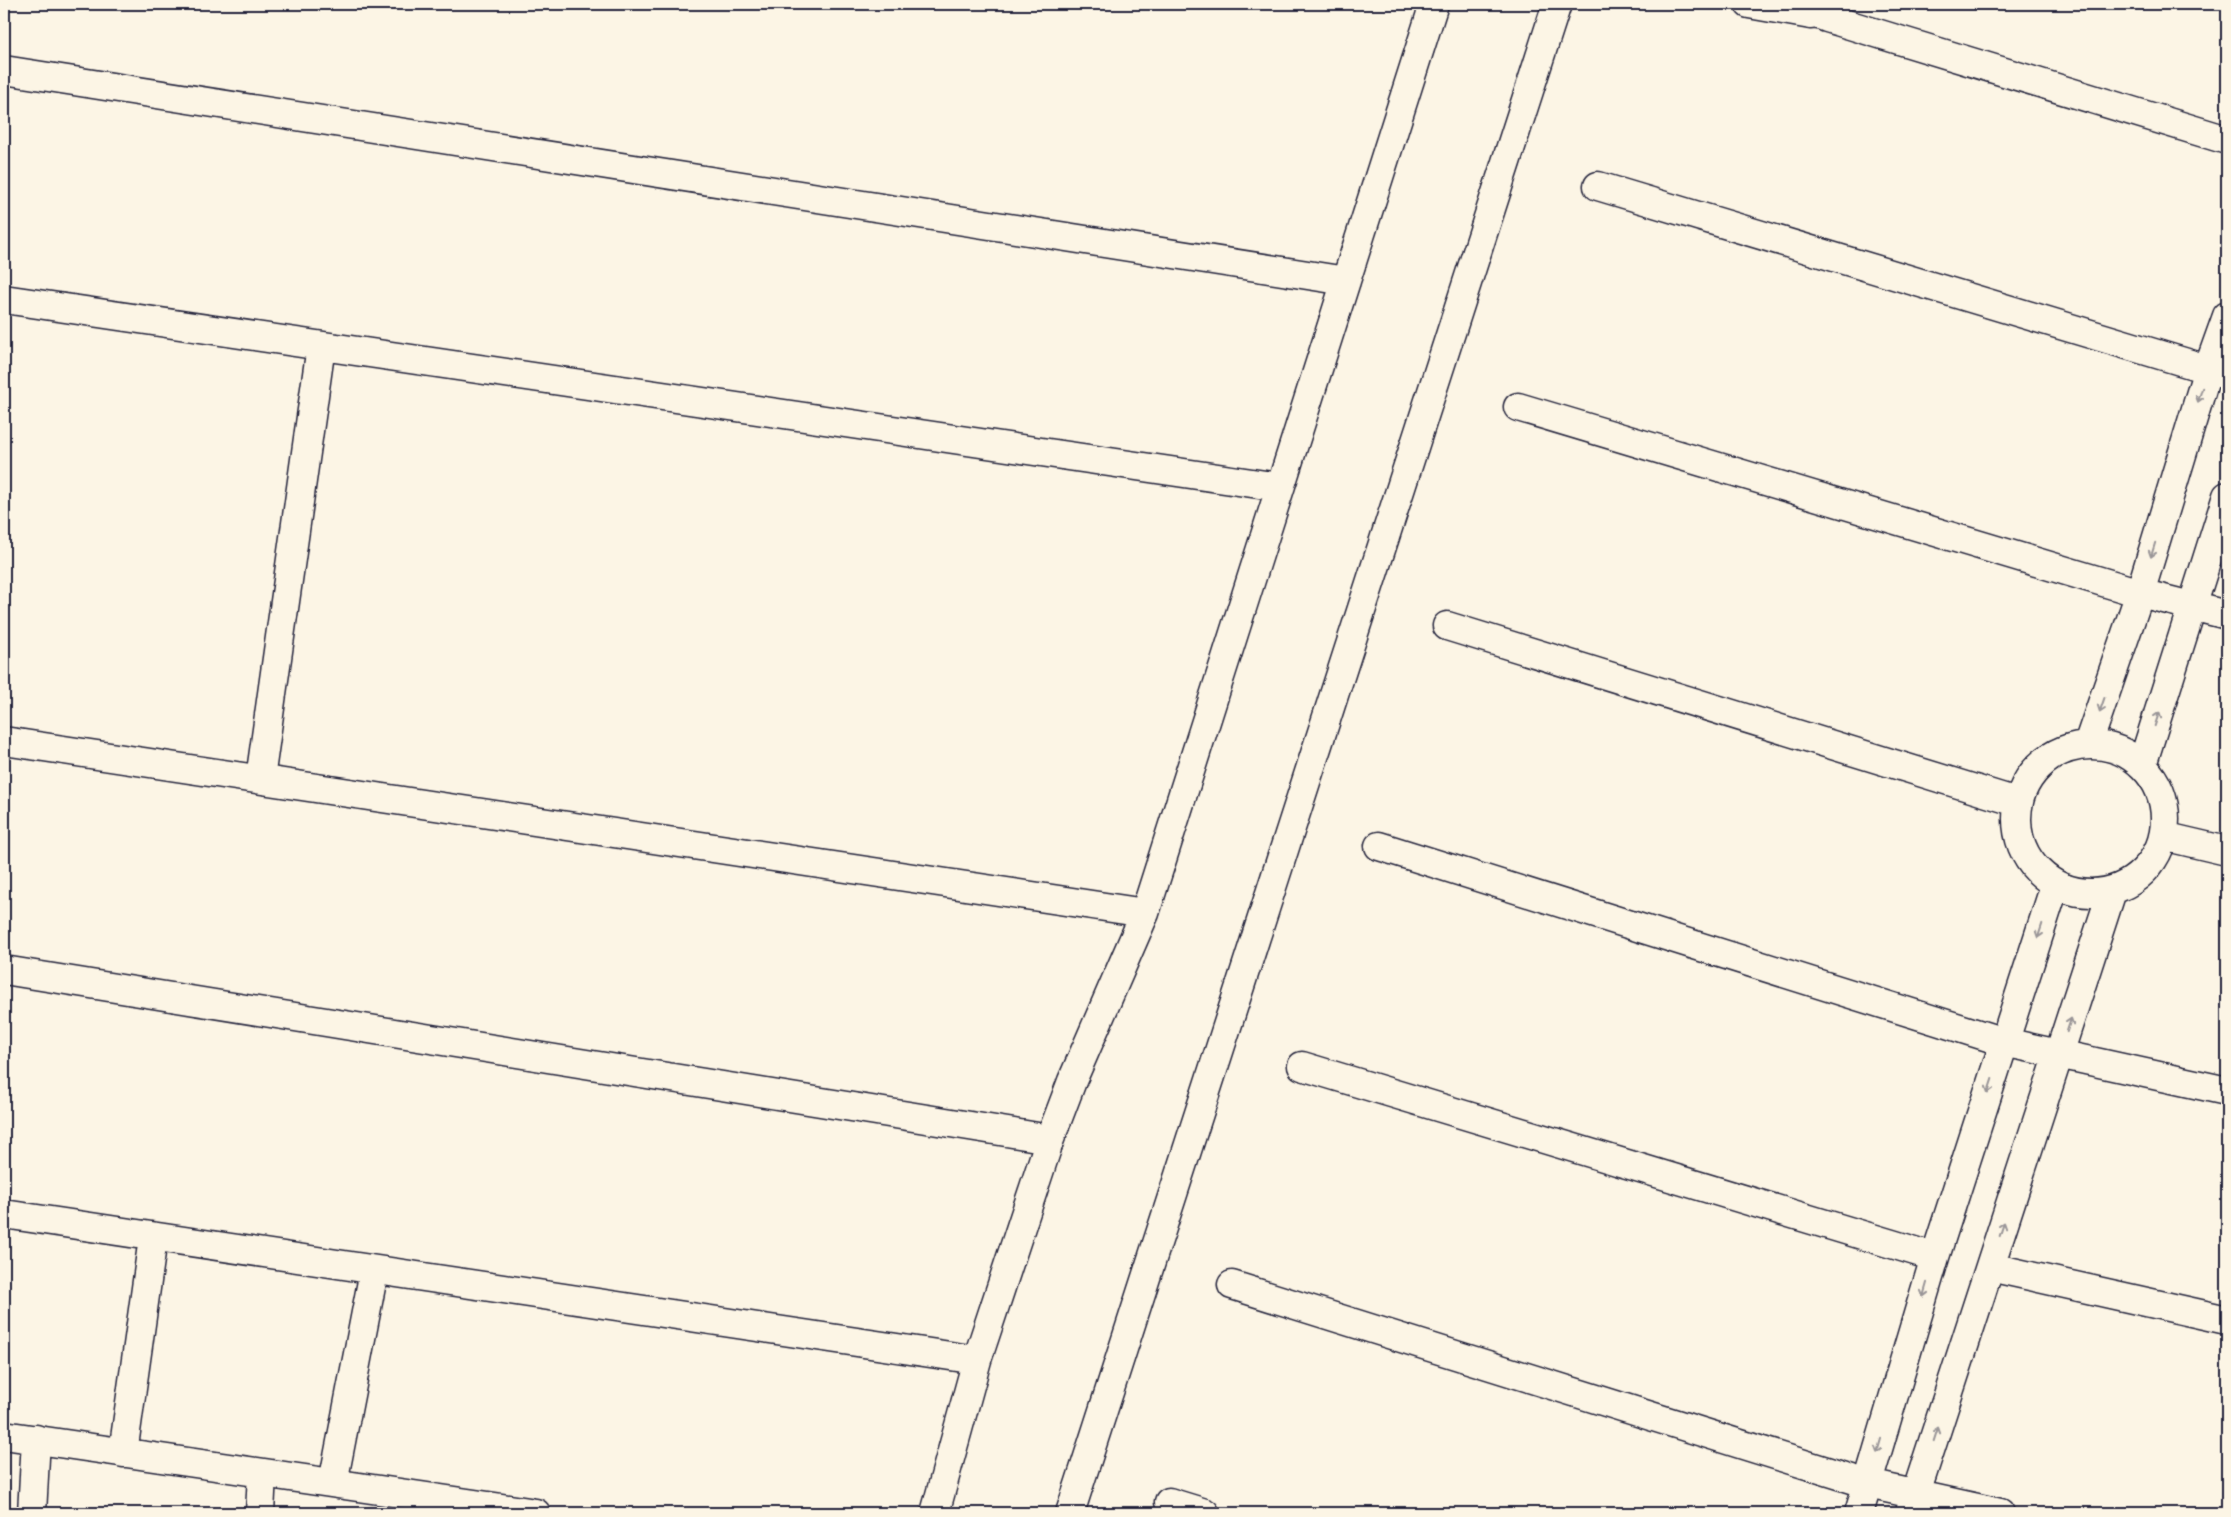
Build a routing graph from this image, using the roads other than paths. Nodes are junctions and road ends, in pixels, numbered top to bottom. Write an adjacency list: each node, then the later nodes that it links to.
1 (1434, 4): 9 (street)
2 (1558, 4): 59 (street)
3 (1749, 4): 5 (street)
4 (1792, 4): 5 (street)
5 (1827, 18): 7 (street)
6 (4, 70): 9 (street)
7 (2227, 140)
8 (1598, 186): 13 (street)
9 (1346, 281): 15 (street)
10 (4, 299): 12 (street)
11 (2227, 316): 13 (street)
12 (321, 346): 15 (street); 24 (street)
13 (2218, 372): 17 (street, one-way to 17)
14 (1518, 407): 17 (street)
15 (1279, 487): 31 (street)
16 (2227, 496): 18 (street)
17 (2140, 592): 18 (street); 22 (street, one-way to 22)
18 (2193, 607): 19 (street); 23 (street, one-way to 18)
19 (2227, 615)
20 (1447, 626): 25 (street)
21 (4, 741): 24 (street)
22 (2088, 744): 23 (street); 25 (street)
23 (2142, 765): 26 (street)
24 (260, 779): 31 (street)
25 (2018, 802): 29 (street)
26 (2163, 836): 28 (street); 30 (street)
27 (1379, 846): 33 (street)
28 (2227, 851)
29 (2055, 884): 30 (street); 33 (street, one-way to 33)
30 (2112, 891): 34 (street, one-way to 30)
31 (1146, 913): 37 (street)
32 (4, 970): 37 (street)
33 (2004, 1042): 34 (street); 40 (street, one-way to 40)
34 (2060, 1055): 36 (street); 41 (street, one-way to 34)
35 (1302, 1066): 40 (street)
36 (2227, 1091)
37 (1050, 1139): 45 (street)
38 (4, 1214): 39 (street)
39 (153, 1238): 42 (street); 48 (street)
40 (1934, 1257): 51 (street, one-way to 51)
41 (1990, 1267): 44 (street); 53 (street, one-way to 41)
42 (374, 1271): 45 (street); 50 (street)
43 (1232, 1285): 51 (street)
44 (2227, 1320)
45 (977, 1360): 58 (street)
46 (4, 1434): 47 (street)
47 (36, 1439): 48 (street); 55 (street)
48 (123, 1453): 49 (street)
49 (262, 1473): 50 (street); 56 (street)
50 (333, 1483): 54 (street)
51 (1868, 1484): 53 (street); 61 (street)
52 (1169, 1502): 60 (street)
53 (1912, 1504): 62 (street)
54 (463, 1508): 57 (street)
55 (32, 1513)
56 (260, 1513)
57 (536, 1513)
58 (935, 1513)
59 (1070, 1513)
60 (1205, 1513)
61 (1859, 1513)
62 (2000, 1513)

